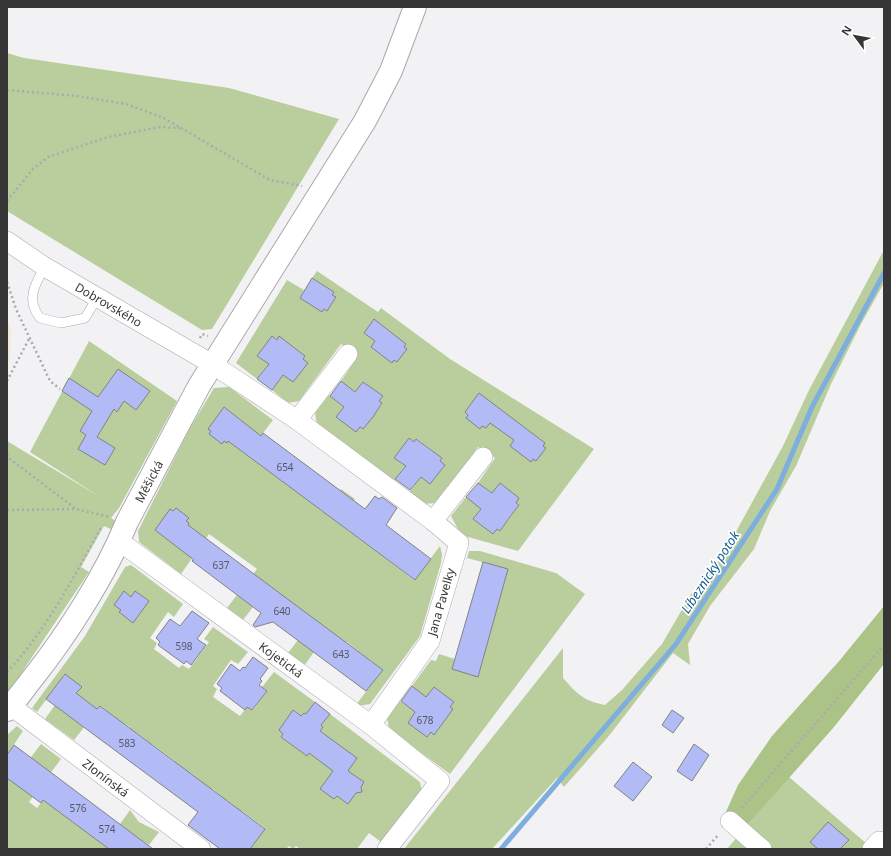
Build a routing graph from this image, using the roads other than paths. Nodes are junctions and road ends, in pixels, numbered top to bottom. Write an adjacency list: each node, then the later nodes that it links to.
1 (414, 7): 6 (street, Měšická)
2 (7, 241): 3 (street, Dobrovského)
3 (45, 267): 4 (street, Dobrovského); 4 (lane)
4 (97, 298): 6 (street, Dobrovského)
5 (348, 354): 7 (street)
6 (212, 364): 7 (street, Jana Pavelky); 10 (street, Měšická)
7 (297, 420): 9 (street, Jana Pavelky)
8 (484, 457): 9 (street)
9 (433, 521): 12 (street, Jana Pavelky)
10 (119, 541): 11 (street, Měšická); 12 (street, Kojetická)
11 (9, 708): 14 (street, Zlonínská)
12 (371, 725): 15 (street, Kojetická)
13 (730, 821): 16 (street)
14 (201, 849)
15 (387, 849)
16 (762, 849)

